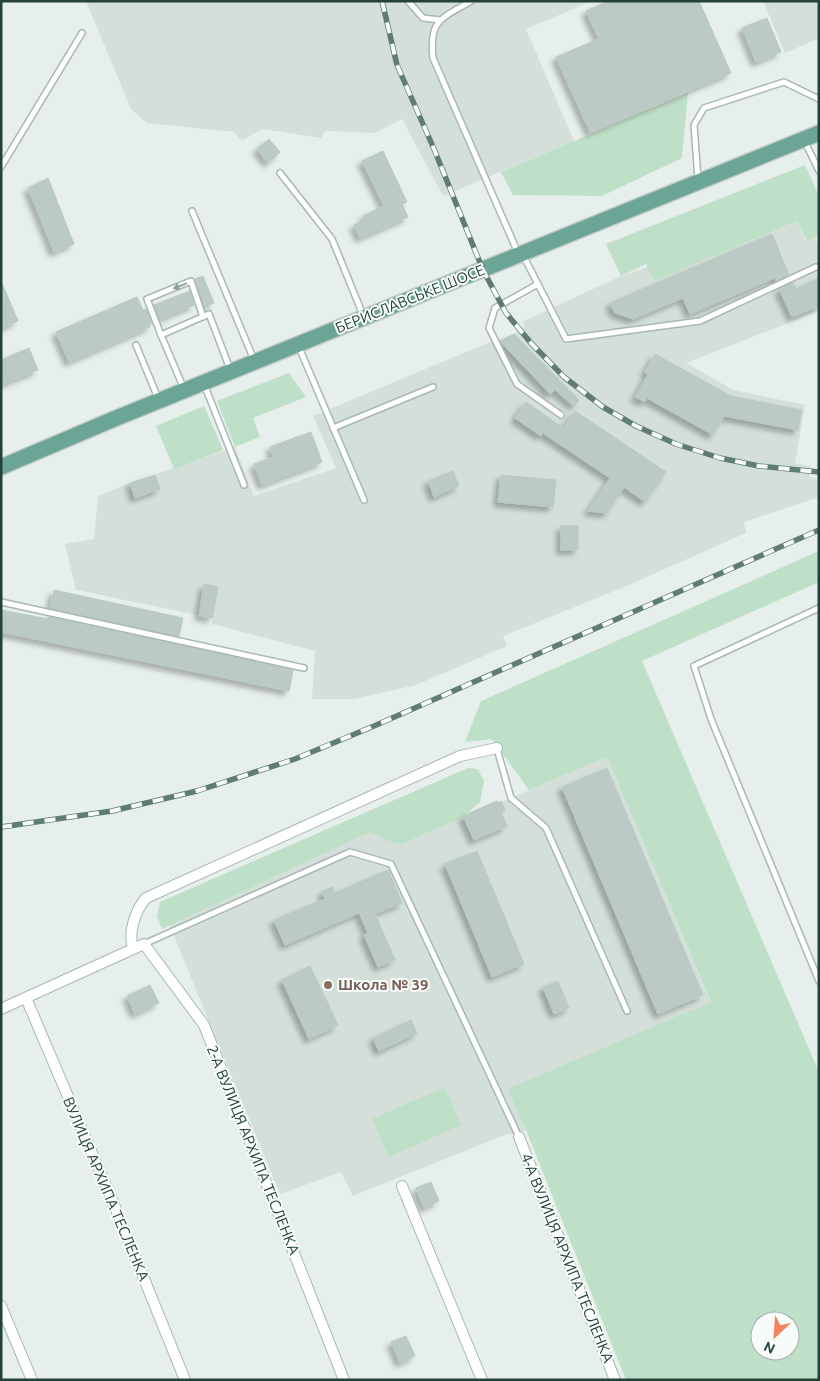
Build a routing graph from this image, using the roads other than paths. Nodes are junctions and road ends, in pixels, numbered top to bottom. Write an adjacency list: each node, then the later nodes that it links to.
1 (408, 1): 3 (lane)
2 (471, 1): 3 (lane)
3 (440, 20): 13 (lane)
4 (82, 33): 8 (lane)
5 (819, 99): 11 (lane)
6 (819, 133): 7 (main road, БЕРИСЛАВСЬКЕ ШОСЕ)
7 (804, 139): 9 (lane); 11 (main road, БЕРИСЛАВСЬКЕ ШОСЕ)
8 (1, 167)
9 (819, 171)
10 (280, 173): 17 (lane)
11 (698, 182): 13 (main road, БЕРИСЛАВСЬКЕ ШОСЕ)
12 (192, 210): 21 (lane)
13 (521, 255): 15 (lane); 17 (main road, БЕРИСЛАВСЬКЕ ШОСЕ)
14 (816, 267): 15 (lane)
15 (538, 284): 27 (lane)
16 (203, 317): 18 (lane); 18 (lane, one-way to 18); 22 (lane)
17 (364, 318): 20 (main road, БЕРИСЛАВСЬКЕ ШОСЕ)
18 (161, 335): 25 (lane)
19 (136, 345): 26 (lane)
20 (297, 345): 21 (main road, БЕРИСЛАВСЬКЕ ШОСЕ); 28 (lane)
21 (255, 362): 22 (main road, БЕРИСЛАВСЬКЕ ШОСЕ)
22 (231, 372): 23 (main road, БЕРИСЛАВСЬКЕ ШОСЕ)
23 (204, 383): 25 (main road, БЕРИСЛАВСЬКЕ ШОСЕ); 30 (lane)
24 (434, 387): 28 (lane)
25 (185, 390): 26 (main road, БЕРИСЛАВСЬКЕ ШОСЕ)
26 (159, 401): 29 (main road, БЕРИСЛАВСЬКЕ ШОСЕ)
27 (561, 416)
28 (333, 428): 31 (lane)
29 (1, 466)
30 (244, 485)
31 (364, 500)
32 (1, 602): 34 (lane)
33 (819, 608): 38 (lane)
34 (304, 668)
35 (497, 748): 37 (street); 41 (lane)
36 (144, 944): 37 (street); 42 (lane); 47 (street, 2-А ВУЛИЦЯ АРХИПА ТЕСЛЕНКА)
37 (134, 948): 39 (street)
38 (819, 981)
39 (26, 998): 40 (street); 46 (street, ВУЛИЦЯ АРХИПА ТЕСЛЕНКА)
40 (1, 1009)
41 (627, 1011)
42 (519, 1137): 49 (street, 4-А ВУЛИЦЯ АРХИПА ТЕСЛЕНКА)
43 (402, 1186): 48 (street)
44 (1, 1306): 45 (street)
45 (32, 1380)
46 (185, 1380)
47 (344, 1380)
48 (482, 1380)
49 (615, 1380)

